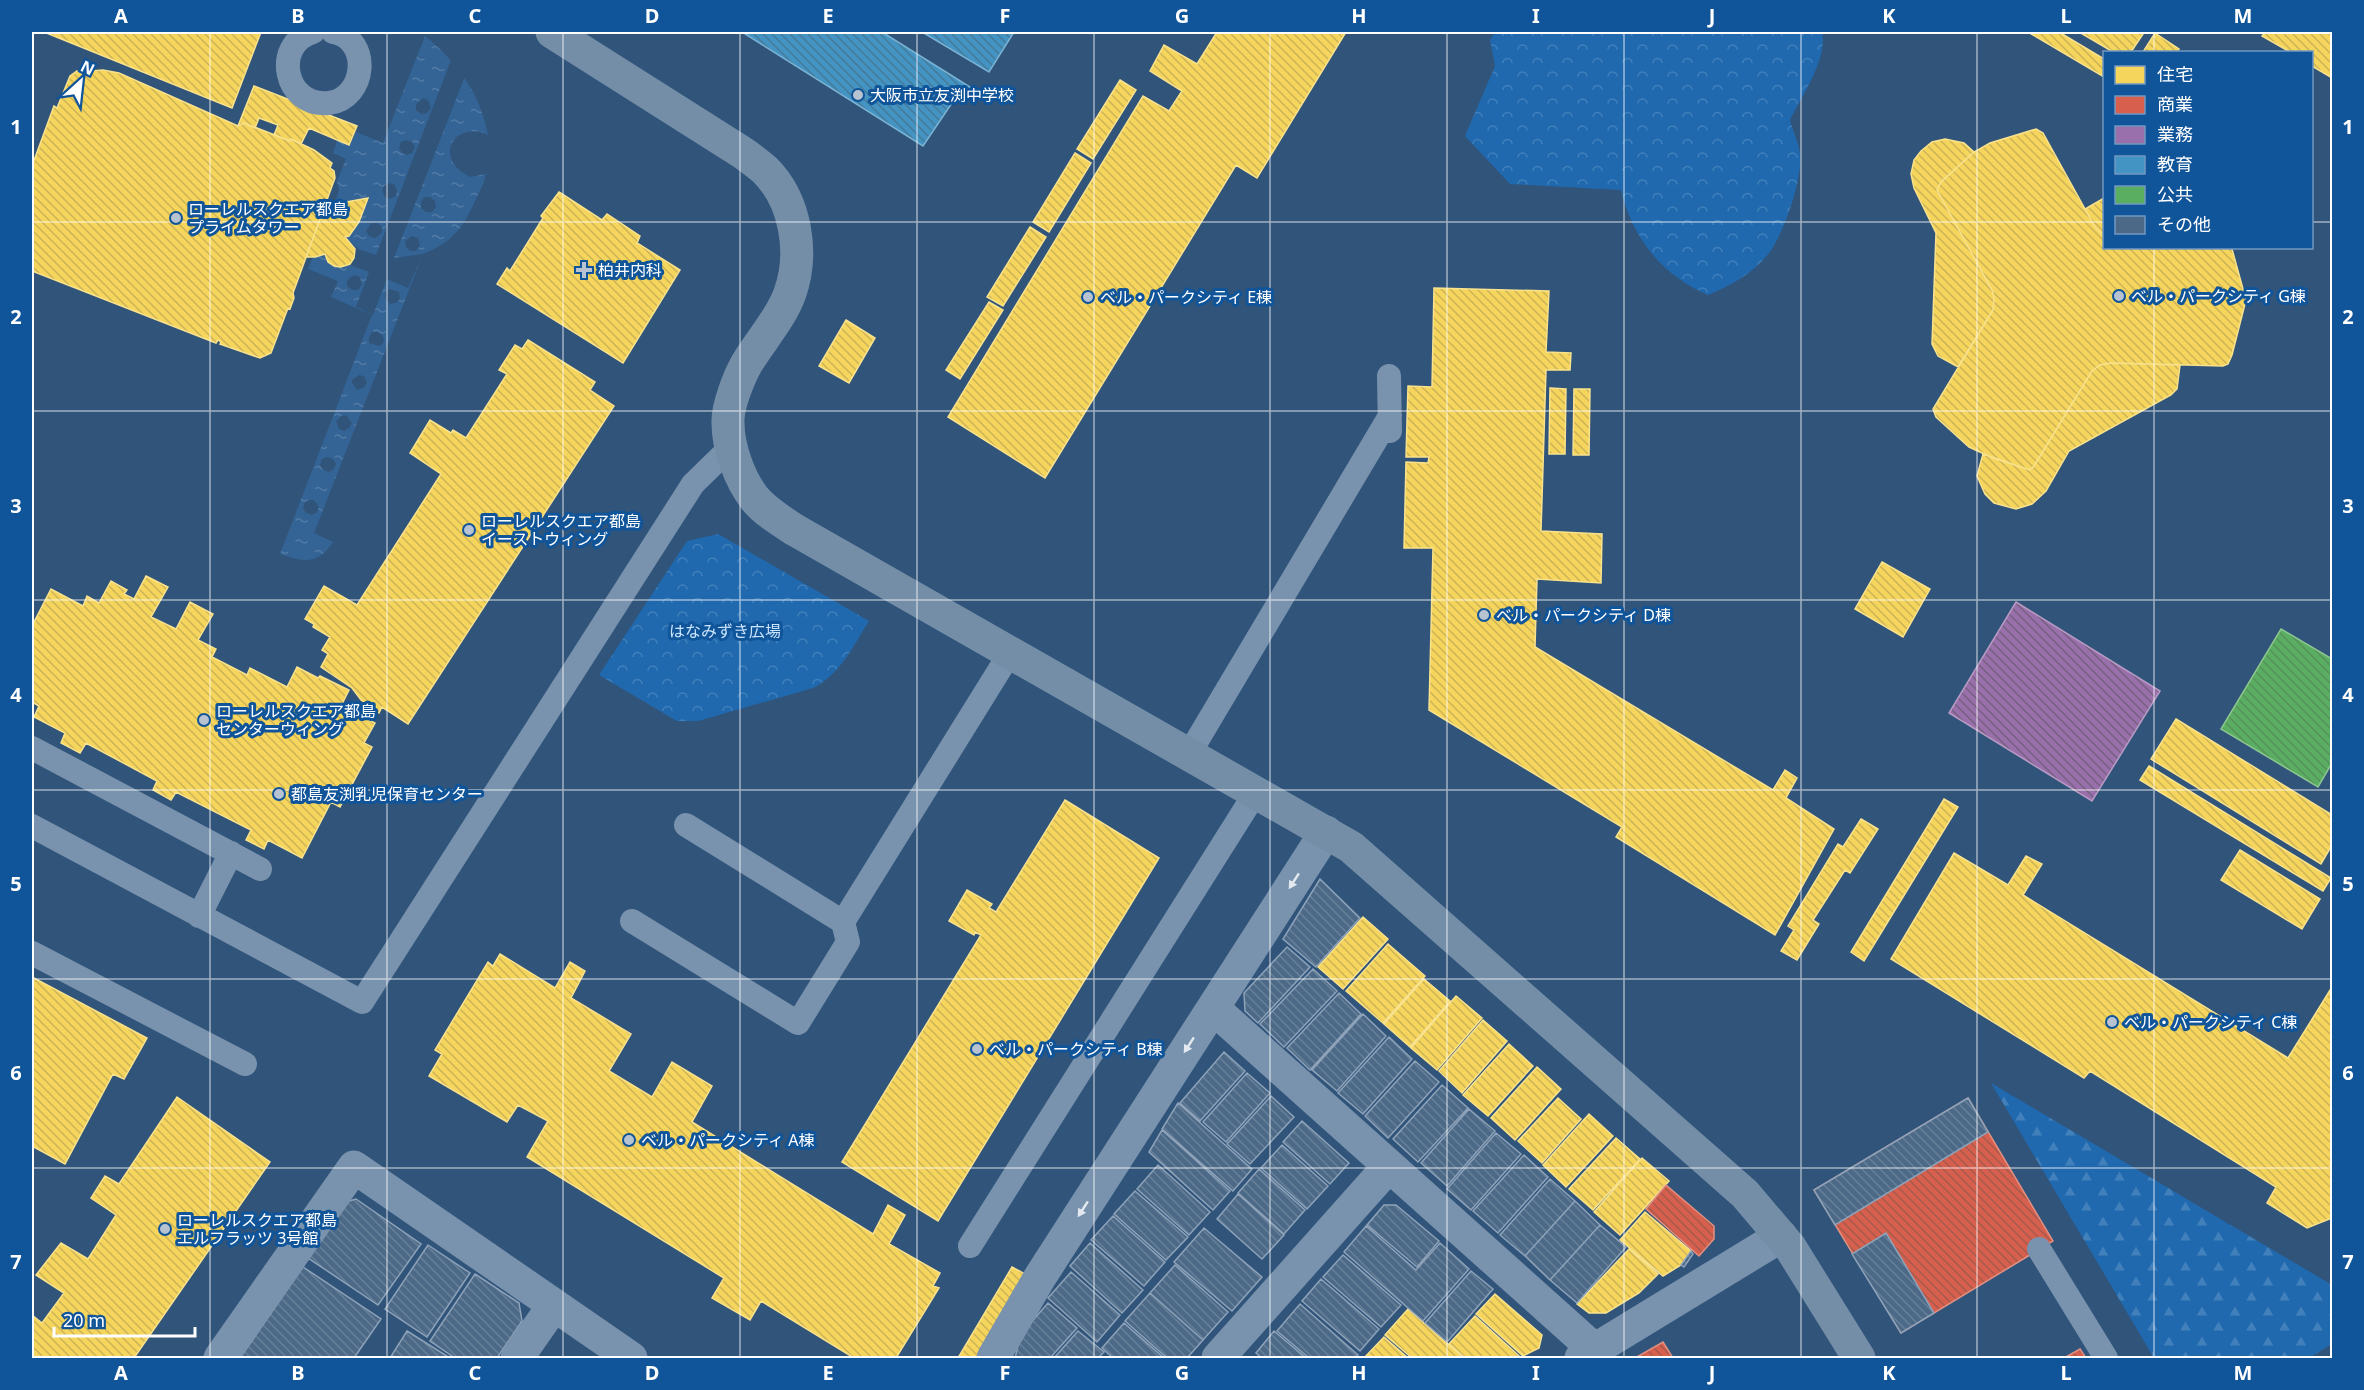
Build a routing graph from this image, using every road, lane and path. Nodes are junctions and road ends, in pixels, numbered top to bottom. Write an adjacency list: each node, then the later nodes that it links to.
1 (313, 32): 2 (lane)
2 (337, 32)
3 (552, 32): 6 (street)
4 (1389, 376): 5 (lane)
5 (1390, 416): 7 (lane); 10 (lane)
6 (732, 446): 8 (street); 17 (lane)
7 (1389, 447)
8 (1010, 652): 10 (street); 19 (lane)
9 (32, 748): 15 (lane)
10 (1189, 754): 11 (street)
11 (1256, 792): 14 (street); 25 (lane)
12 (686, 825): 19 (lane)
13 (32, 826): 17 (lane)
14 (1326, 832): 21 (street, one-way to 21); 24 (street)
15 (231, 853): 16 (lane); 17 (lane)
16 (260, 869)
17 (199, 916)
18 (632, 921): 19 (lane)
19 (843, 922)
20 (32, 953): 22 (lane)
21 (1213, 1008): 23 (street); 32 (street, one-way to 32)
22 (245, 1064)
23 (1389, 1166): 28 (street); 33 (street)
24 (1781, 1236): 28 (street); 34 (street)
25 (970, 1246)
26 (2039, 1249): 35 (lane)
27 (554, 1305): 29 (street); 30 (street); 31 (street)
28 (1588, 1354)
29 (220, 1359)
30 (517, 1359)
31 (631, 1359)
32 (993, 1359)
33 (1218, 1359)
34 (1859, 1359)
35 (2106, 1359)

